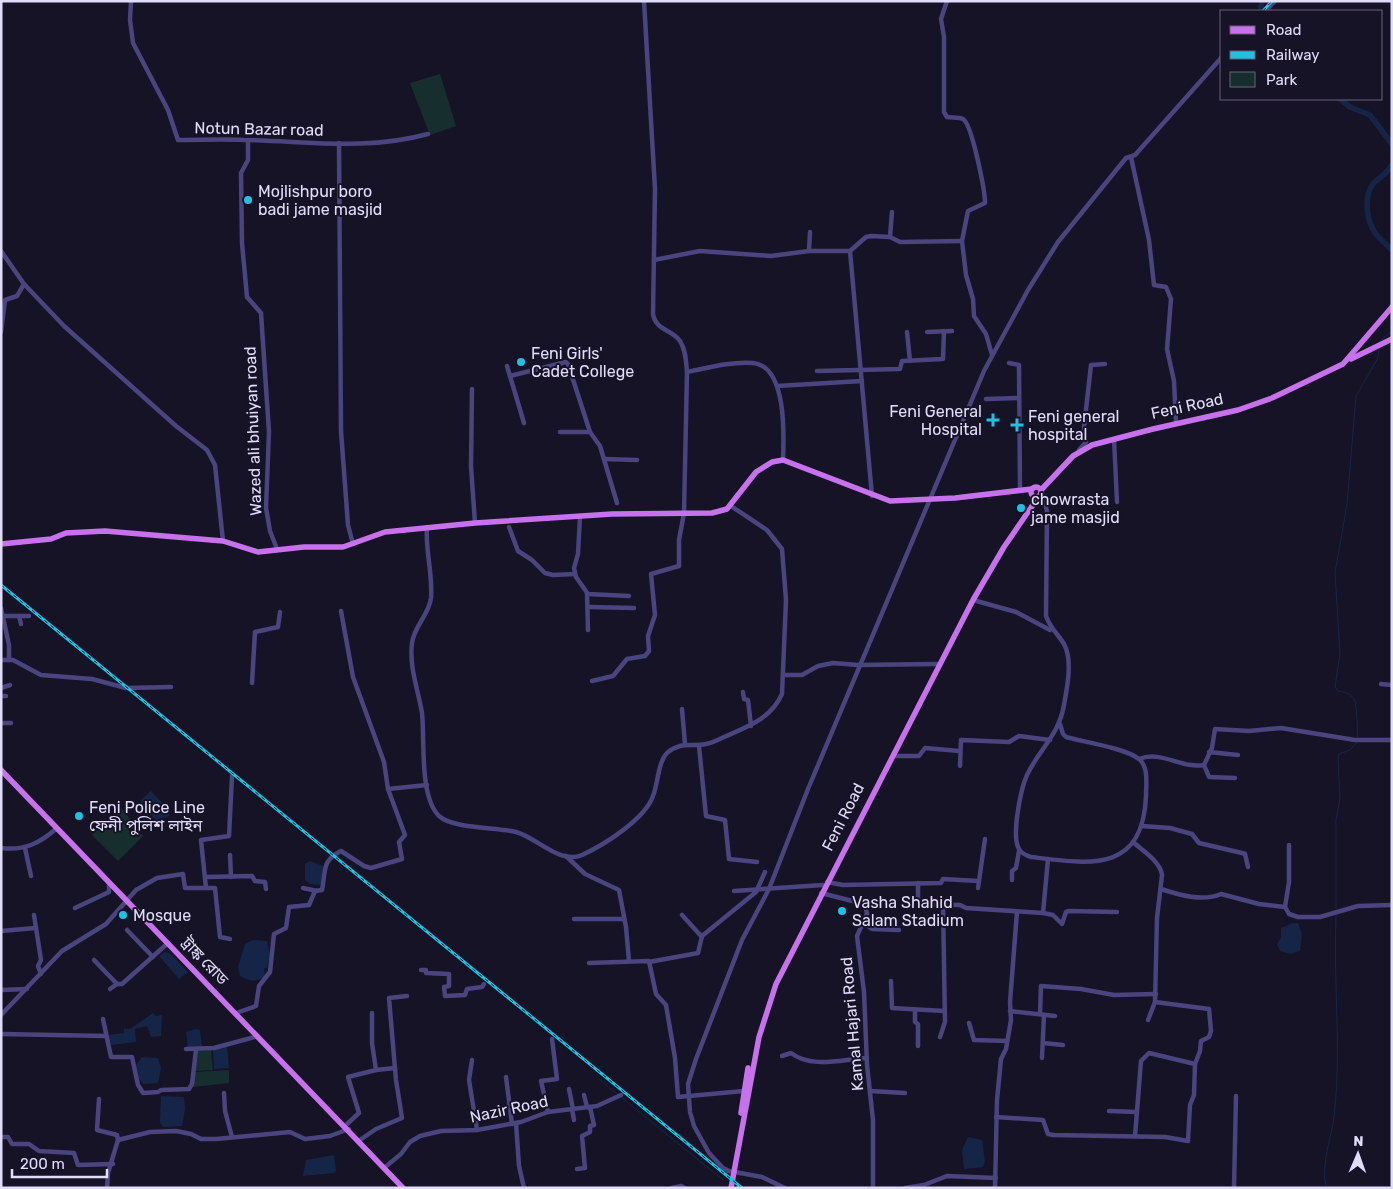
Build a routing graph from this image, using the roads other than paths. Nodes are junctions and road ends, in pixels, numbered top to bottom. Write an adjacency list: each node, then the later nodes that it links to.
1 (131, 1): 6 (street, Notun Bazar road)
2 (644, 1): 16 (street)
3 (947, 1): 12 (street)
4 (1220, 59): 8 (street)
5 (428, 134): 7 (street, Notun Bazar road)
6 (248, 140): 7 (street, Notun Bazar road); 64 (street, Wazed ali bhuiyan road)
7 (339, 143): 63 (street)
8 (1132, 157): 25 (street); 40 (street)
9 (892, 212): 11 (street)
10 (810, 232): 14 (street)
11 (890, 237): 12 (street); 15 (street)
12 (962, 241): 25 (street)
13 (1, 251): 17 (street)
14 (809, 251): 15 (street); 16 (street)
15 (850, 251): 31 (street)
16 (654, 260): 33 (street)
17 (24, 284): 21 (street); 61 (street)
18 (1392, 308): 27 (main road)
19 (944, 331): 20 (street); 23 (street); 26 (street)
20 (952, 331)
21 (1, 332)
22 (907, 332): 26 (street)
23 (927, 332)
24 (1392, 339): 27 (main road)
25 (992, 355): 52 (street)
26 (910, 360): 31 (street)
27 (1348, 360): 40 (main road, Feni Road); 44 (main road)
28 (1009, 363): 38 (street)
29 (1105, 364): 45 (street)
30 (507, 366): 34 (street)
31 (860, 370): 32 (street); 35 (street)
32 (817, 371)
33 (687, 372): 36 (street); 56 (street)
34 (510, 376): 41 (street); 43 (street)
35 (862, 381): 36 (street); 51 (street)
36 (777, 386): 48 (street)
37 (472, 389): 58 (street)
38 (1019, 398): 39 (street); 49 (street)
39 (986, 399)
40 (1176, 422): 45 (main road, Feni Road)
41 (524, 423)
42 (560, 432): 43 (street)
43 (590, 432): 46 (street)
44 (1114, 439): 50 (main road); 53 (street)
45 (1078, 450): 50 (main road, Feni Road)
46 (604, 460): 47 (street); 54 (street)
47 (637, 460)
48 (783, 460): 51 (main road); 55 (main road)
49 (1020, 489): 50 (main road); 52 (main road)
50 (1040, 493): 68 (main road); 79 (street); 82 (main road, Feni Road)
51 (872, 496): 52 (main road)
52 (928, 499): 83 (street)
53 (1117, 502)
54 (617, 503)
55 (731, 506): 56 (main road); 84 (street)
56 (684, 513): 57 (main road); 85 (street)
57 (580, 516): 58 (main road); 65 (street)
58 (475, 523): 59 (main road)
59 (427, 527): 63 (main road); 112 (street)
60 (509, 527): 65 (street)
61 (223, 541): 62 (main road); 64 (main road)
62 (1, 544)
63 (353, 544): 64 (main road)
64 (277, 549)
65 (575, 574): 66 (street)
66 (587, 593): 67 (street); 69 (street)
67 (629, 596)
68 (973, 600): 79 (street); 105 (main road)
69 (588, 607): 71 (street); 78 (street)
70 (1, 608): 74 (street)
71 (634, 608)
72 (341, 611): 113 (street)
73 (280, 612): 86 (street)
74 (4, 616): 75 (street); 81 (street)
75 (19, 616): 76 (street); 77 (street)
76 (29, 616)
77 (20, 624)
78 (588, 630)
79 (1053, 632): 96 (street)
80 (1, 660): 81 (street)
81 (10, 660): 90 (street)
82 (937, 664): 83 (street); 134 (main road, Feni Road)
83 (861, 665): 84 (street); 140 (street)
84 (784, 675): 97 (street)
85 (592, 680)
86 (252, 683)
87 (10, 684): 91 (street)
88 (1381, 684): 89 (street)
89 (1392, 685)
90 (170, 686)
91 (1, 688)
92 (743, 692): 97 (street)
93 (682, 709): 100 (street)
94 (1, 723): 95 (street)
95 (11, 723)
96 (1060, 724): 98 (street); 106 (street)
97 (751, 726): 101 (street)
98 (1050, 740): 102 (street); 121 (street)
99 (1392, 740): 103 (street)
100 (685, 744): 101 (street); 123 (street)
101 (699, 746): 125 (street)
102 (959, 750): 105 (street); 108 (street)
103 (1209, 752): 104 (street); 107 (street)
104 (1238, 755)
105 (892, 756): 134 (main road)
106 (1139, 759): 107 (street); 114 (street)
107 (1204, 765): 111 (street)
108 (960, 766)
109 (1, 770): 115 (main road, ট্রাঙ্ক রোড)
110 (232, 776): 129 (street)
111 (1235, 778)
112 (427, 785): 113 (street); 123 (street)
113 (388, 789): 143 (street)
114 (1142, 826): 117 (street); 126 (street)
115 (57, 828): 120 (street); 132 (main road, ট্রাঙ্ক রোড)
116 (985, 839): 133 (street)
117 (1133, 842): 124 (street); 141 (street)
118 (1289, 845): 149 (street)
119 (1, 848): 120 (street)
120 (25, 848): 128 (street)
121 (1019, 850): 124 (street); 131 (street)
122 (230, 855): 130 (street)
123 (566, 856): 157 (street)
124 (1048, 859): 152 (street)
125 (757, 862)
126 (1248, 867)
127 (765, 872): 142 (street)
128 (31, 876)
129 (205, 877): 130 (street); 136 (street)
130 (231, 877): 139 (street)
131 (1012, 880)
132 (109, 881): 146 (main road, ট্রাঙ্ক রোড); 150 (street)
133 (978, 881): 135 (street); 138 (street)
134 (825, 883): 135 (street); 140 (street); 145 (main road); 213 (main road, Feni Road)
135 (918, 883): 147 (street)
136 (206, 888): 146 (street); 164 (street)
137 (303, 888): 143 (street)
138 (978, 888)
139 (266, 889)
140 (769, 889): 142 (street); 220 (street)
141 (1161, 889): 149 (street); 179 (street)
142 (758, 890): 144 (street); 163 (street)
143 (317, 891): 185 (street)
144 (734, 891)
145 (821, 893): 158 (street, Kamal Hajari Road); 240 (main road)
146 (127, 900): 165 (main road, ট্রাঙ্ক রোড); 172 (street)
147 (943, 904): 151 (street); 183 (street)
148 (1392, 905): 149 (street)
149 (1285, 907)
150 (75, 908)
151 (1018, 912): 152 (street); 184 (street)
152 (1043, 912): 153 (street)
153 (1118, 912)
154 (34, 915): 159 (street)
155 (682, 915): 163 (street)
156 (574, 919): 157 (street)
157 (624, 919): 168 (street)
158 (863, 922): 162 (street); 205 (street, Kamal Hajari Road)
159 (36, 928): 160 (street); 172 (street)
160 (1, 930)
161 (127, 930): 166 (street)
162 (899, 930)
163 (702, 937): 169 (street)
164 (230, 939)
165 (168, 943): 166 (street); 185 (main road, ট্রাঙ্ক রোড)
166 (153, 957): 174 (street)
167 (94, 960): 174 (street)
168 (628, 961): 169 (street); 170 (street)
169 (649, 962): 220 (street)
170 (589, 963)
171 (422, 970): 175 (street)
172 (41, 974): 176 (street)
173 (891, 981): 182 (street)
174 (117, 984): 177 (street)
175 (484, 984)
176 (27, 989): 178 (street); 187 (street)
177 (110, 989)
178 (1, 990)
179 (1156, 994): 181 (street); 188 (street)
180 (407, 996): 209 (street)
181 (1155, 1002): 191 (street); 208 (street)
182 (915, 1010): 183 (street); 201 (street)
183 (944, 1011): 196 (street)
184 (1010, 1011): 188 (street); 198 (street)
185 (236, 1012): 195 (main road, ট্রাঙ্ক রোড)
186 (372, 1013): 210 (street)
187 (1, 1015)
188 (1042, 1015): 189 (street); 199 (street)
189 (1055, 1016)
190 (103, 1019): 194 (street)
191 (1148, 1020)
192 (969, 1023): 198 (street)
193 (1, 1034): 194 (street)
194 (106, 1036): 203 (street)
195 (258, 1036): 203 (street); 230 (main road, ট্রাঙ্ক রোড)
196 (940, 1037)
197 (552, 1039): 225 (street)
198 (1007, 1041): 227 (street)
199 (1043, 1043): 200 (street); 206 (street)
200 (1064, 1045)
201 (918, 1046)
202 (186, 1049): 203 (street)
203 (196, 1050)
204 (782, 1056): 205 (street)
205 (867, 1058): 214 (street, Kamal Hajari Road)
206 (1042, 1058)
207 (472, 1060): 231 (street)
208 (1195, 1064): 226 (street); 232 (street)
209 (395, 1068): 210 (street); 236 (street)
210 (376, 1070): 230 (street)
211 (506, 1077): 229 (street)
212 (569, 1089): 223 (street)
213 (744, 1091): 220 (street); 240 (main road, Feni Road)
214 (870, 1091): 216 (street); 249 (street, Kamal Hajari Road)
215 (224, 1093): 234 (street)
216 (905, 1093)
217 (584, 1095): 222 (street)
218 (621, 1095): 222 (street, Nazir Road)
219 (1236, 1096): 252 (street)
220 (688, 1097): 240 (street)
221 (99, 1099): 235 (street)
222 (590, 1107): 223 (street, Nazir Road); 239 (street)
223 (573, 1109): 225 (street, Nazir Road); 228 (street)
224 (1109, 1111): 226 (street)
225 (548, 1112): 229 (street, Nazir Road)
226 (1137, 1112): 232 (street)
227 (996, 1117): 232 (street); 241 (street)
228 (574, 1120)
229 (514, 1124): 231 (street, Nazir Road); 244 (street)
230 (347, 1128): 234 (street); 236 (main road, ট্রাঙ্ক রোড); 238 (main road, ট্রাঙ্ক রোড)
231 (476, 1130): 238 (street, Nazir Road)
232 (1135, 1136)
233 (1, 1137): 237 (street)
234 (232, 1137): 235 (street)
235 (118, 1140): 237 (street)
236 (360, 1140): 238 (main road, ট্রাঙ্ক রোড)
237 (113, 1164): 242 (street)
238 (385, 1167): 243 (main road, ট্রাঙ্ক রোড)
239 (578, 1169)
240 (734, 1172): 247 (main road); 248 (street)
241 (996, 1178): 250 (street); 251 (street)
242 (107, 1188)
243 (405, 1188)
244 (524, 1188)
245 (672, 1188): 246 (street)
246 (685, 1188)
247 (729, 1188)
248 (785, 1188)
249 (873, 1188)
250 (904, 1188)
251 (995, 1188)
252 (1234, 1188)

